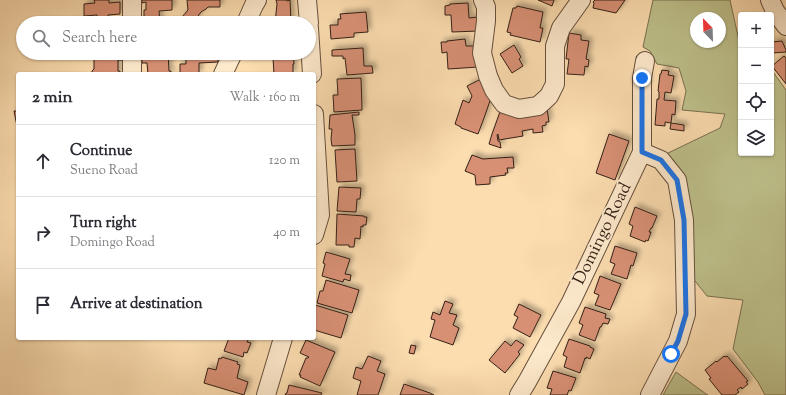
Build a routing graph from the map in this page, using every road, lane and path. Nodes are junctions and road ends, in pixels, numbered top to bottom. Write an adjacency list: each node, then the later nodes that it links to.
1 (132, 0): 7 (street)
2 (257, 0): 8 (street)
3 (307, 0): 9 (street)
4 (483, 0): 5 (street)
5 (581, 0)
6 (770, 0): 10 (street)
7 (132, 16)
8 (249, 16)
9 (308, 16)
10 (786, 26)
11 (132, 60): 15 (street)
12 (230, 60): 16 (street)
13 (311, 60): 17 (street)
14 (645, 61): 19 (street, Domingo Road)
15 (132, 72)
16 (224, 72)
17 (312, 72)
18 (316, 148): 20 (street)
19 (642, 152): 23 (street, Domingo Road); 24 (street)
20 (316, 228)
21 (282, 340): 22 (street)
22 (266, 395)
23 (518, 395)
24 (650, 395)

